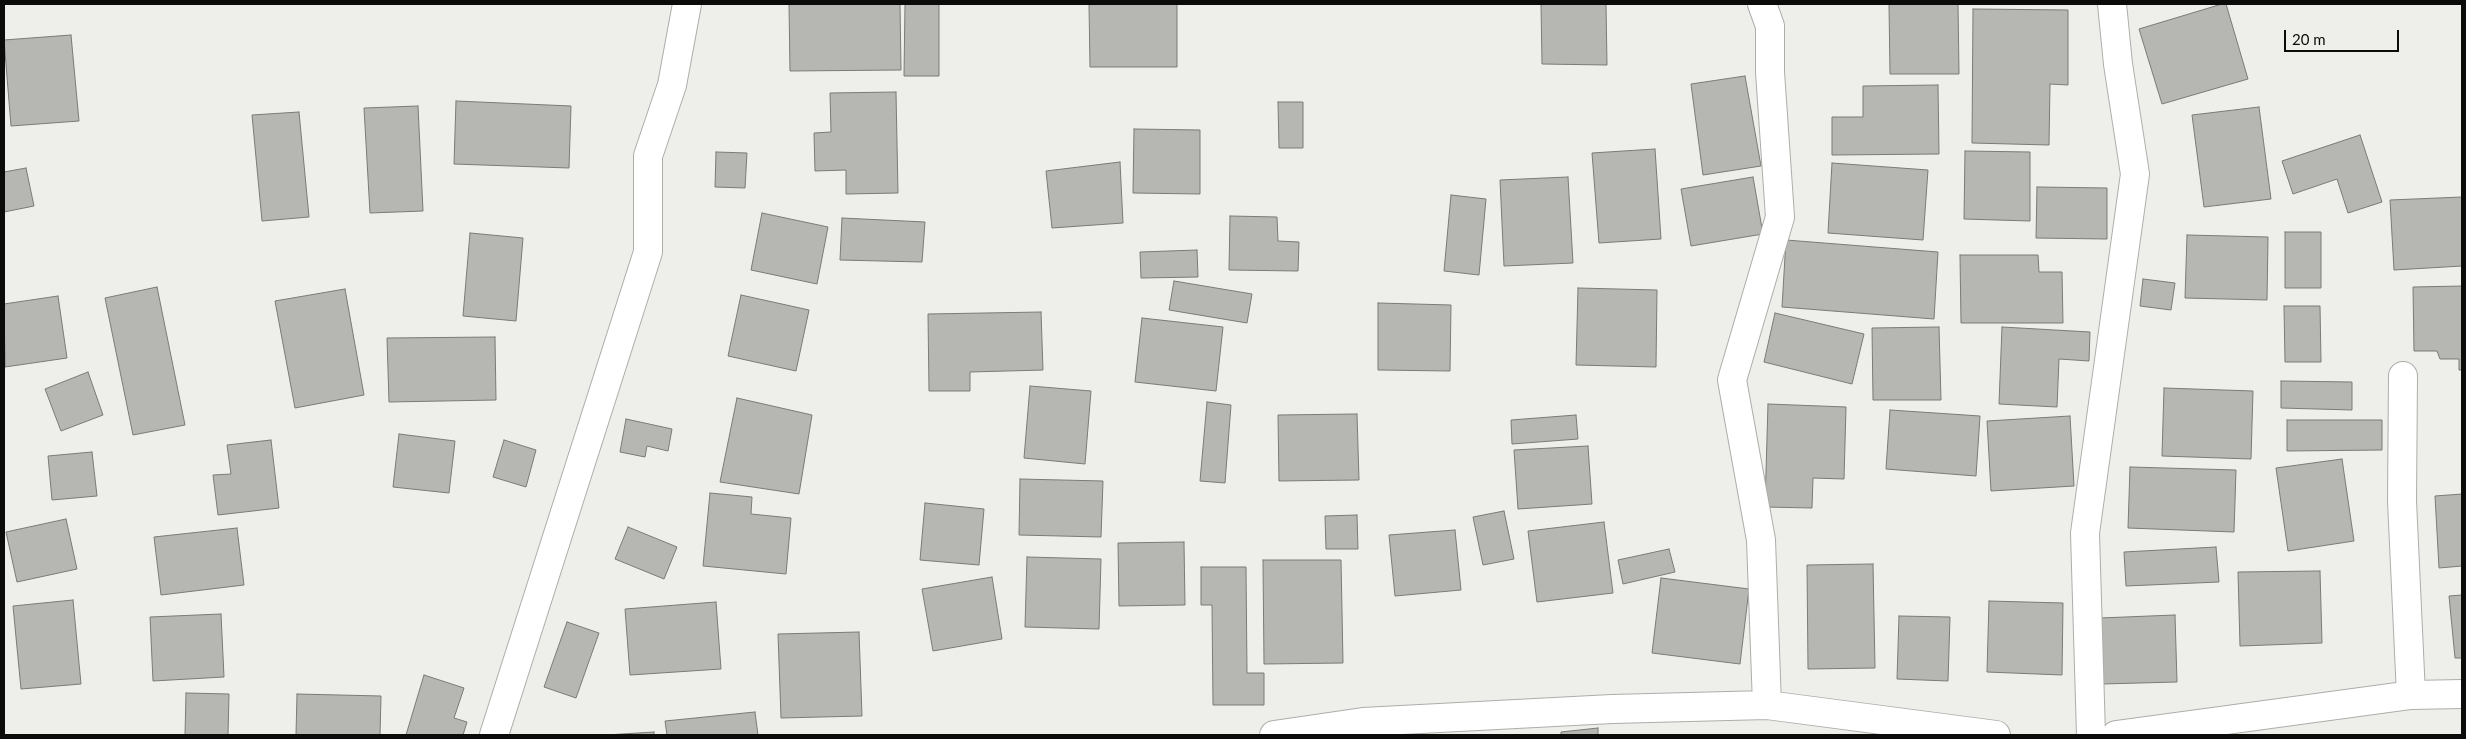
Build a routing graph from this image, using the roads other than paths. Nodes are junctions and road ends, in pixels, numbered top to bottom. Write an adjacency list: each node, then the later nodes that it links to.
1 (687, 4): 8 (street)
2 (1762, 4): 7 (street)
3 (2112, 4): 11 (street)
4 (2403, 376): 6 (street)
5 (2462, 694): 6 (street)
6 (2411, 696): 12 (street)
7 (1767, 705): 9 (street); 10 (street)
8 (494, 735)
9 (1274, 735)
10 (1996, 735)
11 (2091, 735)
12 (2116, 735)

